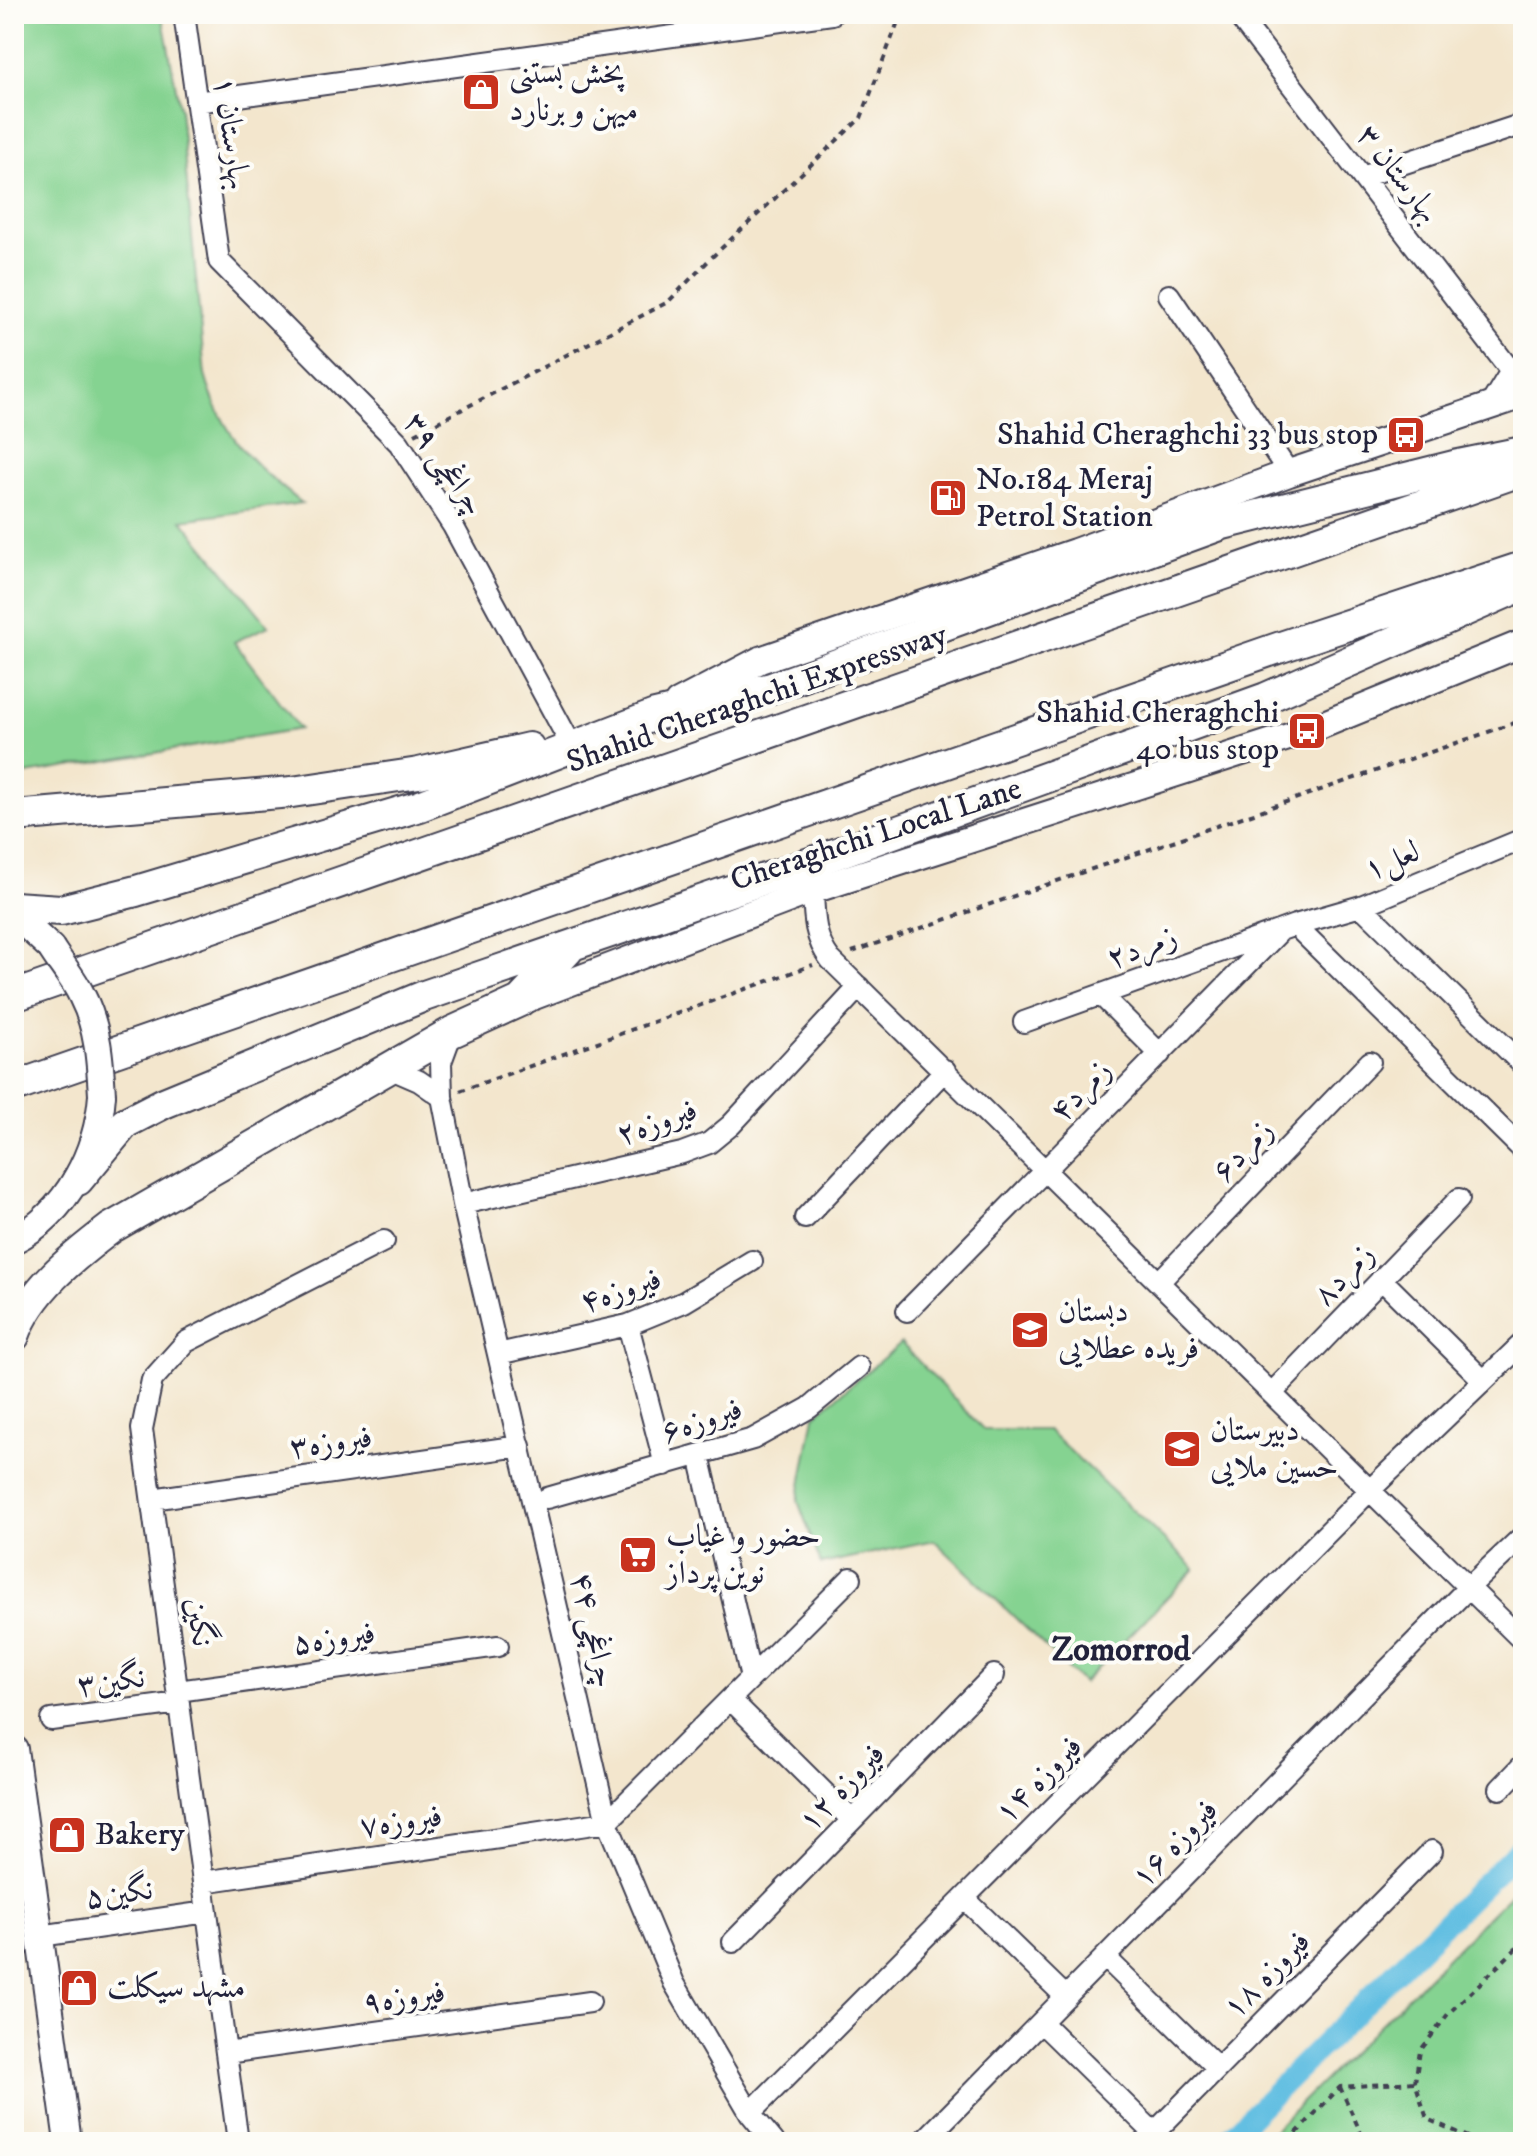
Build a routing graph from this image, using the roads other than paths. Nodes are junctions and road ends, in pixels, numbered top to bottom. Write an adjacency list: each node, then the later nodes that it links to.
1 (184, 14): 4 (street, بهارستان ۱)
2 (832, 14): 4 (street)
3 (1237, 14): 6 (street, بهارستان ۳)
4 (196, 102): 7 (street, بهارستان ۱)
5 (1523, 124): 6 (street)
6 (1362, 177): 9 (street, بهارستان ۳)
7 (219, 261): 20 (street, چراغچی ۳۹)
8 (1169, 295): 14 (street)
9 (1517, 367): 11 (street)
10 (1523, 395): 11 (main road)
11 (1489, 407): 14 (main road)
12 (1523, 452): 18 (highway)
13 (1523, 470): 33 (highway, Shahid Cheraghchi Expressway)
14 (1289, 473): 18 (main road)
15 (1523, 567): 42 (highway)
16 (1523, 585): 27 (highway)
17 (1520, 647): 23 (main road, Cheraghchi Local Lane)
18 (655, 715): 19 (highway)
19 (617, 731): 20 (highway); 25 (highway)
20 (568, 739): 21 (highway)
21 (14, 816)
22 (1523, 839): 24 (street, لعل۱)
23 (813, 890): 28 (main road, Cheraghchi Local Lane); 31 (street)
24 (1361, 906): 29 (street, لعل۱); 38 (street)
25 (14, 907)
26 (14, 914): 46 (main road, bridge)
27 (652, 918): 28 (main road, Cheraghchi Local Lane); 30 (highway)
28 (733, 920): 34 (main road)
29 (1288, 928): 32 (street, زمرد۲); 37 (street, زمرد۴); 44 (street)
30 (573, 945): 34 (highway); 46 (highway)
31 (859, 987): 41 (street); 48 (street, فیروزه۲)
32 (1101, 995): 35 (street, زمرد۲); 37 (street, زمرد۴)
33 (14, 996)
34 (520, 1001): 36 (highway)
35 (1024, 1022)
36 (452, 1032): 40 (highway); 43 (street, چراغچی ۴۴)
37 (1160, 1054): 45 (street, زمرد۴)
38 (1522, 1061)
39 (1370, 1062): 54 (street, زمرد۶)
40 (389, 1068): 43 (street); 57 (highway)
41 (945, 1070): 45 (street); 49 (street)
42 (14, 1087)
43 (442, 1097): 48 (street, چراغچی ۴۴)
44 (1523, 1150)
45 (1046, 1170): 54 (street); 55 (street, زمرد۴)
46 (78, 1180): 50 (main road)
47 (1459, 1199): 53 (street, زمرد۸)
48 (463, 1204): 59 (street, چراغچی ۴۴)
49 (805, 1218)
50 (19, 1241)
51 (384, 1241): 68 (street, نگین)
52 (752, 1261): 56 (street, فیروزه۴)
53 (1381, 1279): 61 (street); 62 (street, زمرد۸)
54 (1159, 1282): 62 (street)
55 (907, 1311)
56 (628, 1325): 59 (street, فیروزه۴); 65 (street)
57 (14, 1336)
58 (1523, 1343): 61 (street, فیروزه ۱۴)
59 (498, 1354): 63 (street, چراغچی ۴۴)
60 (859, 1367): 64 (street, فیروزه۶)
61 (1483, 1380): 66 (street, فیروزه ۱۴)
62 (1272, 1393): 66 (street)
63 (520, 1446): 68 (street, فیروزه۳); 83 (street, چراغچی ۴۴)
64 (699, 1455): 65 (street, فیروزه۶); 75 (street)
65 (665, 1465): 67 (street, فیروزه۶)
66 (1370, 1490): 71 (street); 86 (street, فیروزه ۱۴)
67 (547, 1498)
68 (152, 1499): 76 (street, نگین)
69 (1523, 1536): 71 (street, فیروزه ۱۶)
70 (851, 1578): 75 (street)
71 (1469, 1587): 72 (street); 90 (street, فیروزه ۱۶)
72 (1523, 1641)
73 (498, 1646): 76 (street, فیروزه۵)
74 (994, 1675): 82 (street, فیروزه ۱۲)
75 (751, 1678): 77 (street)
76 (178, 1697): 78 (street, نگین۳); 85 (street, نگین)
77 (730, 1699): 82 (street); 83 (street)
78 (51, 1720)
79 (14, 1749): 88 (main road)
80 (1523, 1765): 81 (street)
81 (1500, 1789)
82 (852, 1820): 89 (street, فیروزه ۱۲)
83 (607, 1822): 85 (street, فیروزه۷); 96 (street, چراغچی ۴۴)
84 (1432, 1851): 95 (street, فیروزه ۱۸)
85 (203, 1882): 87 (street, نگین)
86 (964, 1898): 91 (street); 96 (street, فیروزه ۱۴)
87 (207, 1912): 88 (street, نگین۵); 94 (street, نگین)
88 (40, 1936): 98 (main road)
89 (733, 1942)
90 (1105, 1957): 91 (street, فیروزه ۱۶); 95 (street)
91 (1066, 1997): 93 (street, فیروزه ۱۶)
92 (590, 2002): 94 (street, فیروزه۹)
93 (1041, 2022): 97 (street); 101 (street, فیروزه ۱۶)
94 (226, 2053): 99 (street, نگین)
95 (1218, 2068): 97 (street, فیروزه ۱۸)
96 (750, 2113): 100 (street, چراغچی ۴۴)
97 (1150, 2138)
98 (68, 2142)
99 (238, 2142)
100 (774, 2142)
101 (923, 2142)

